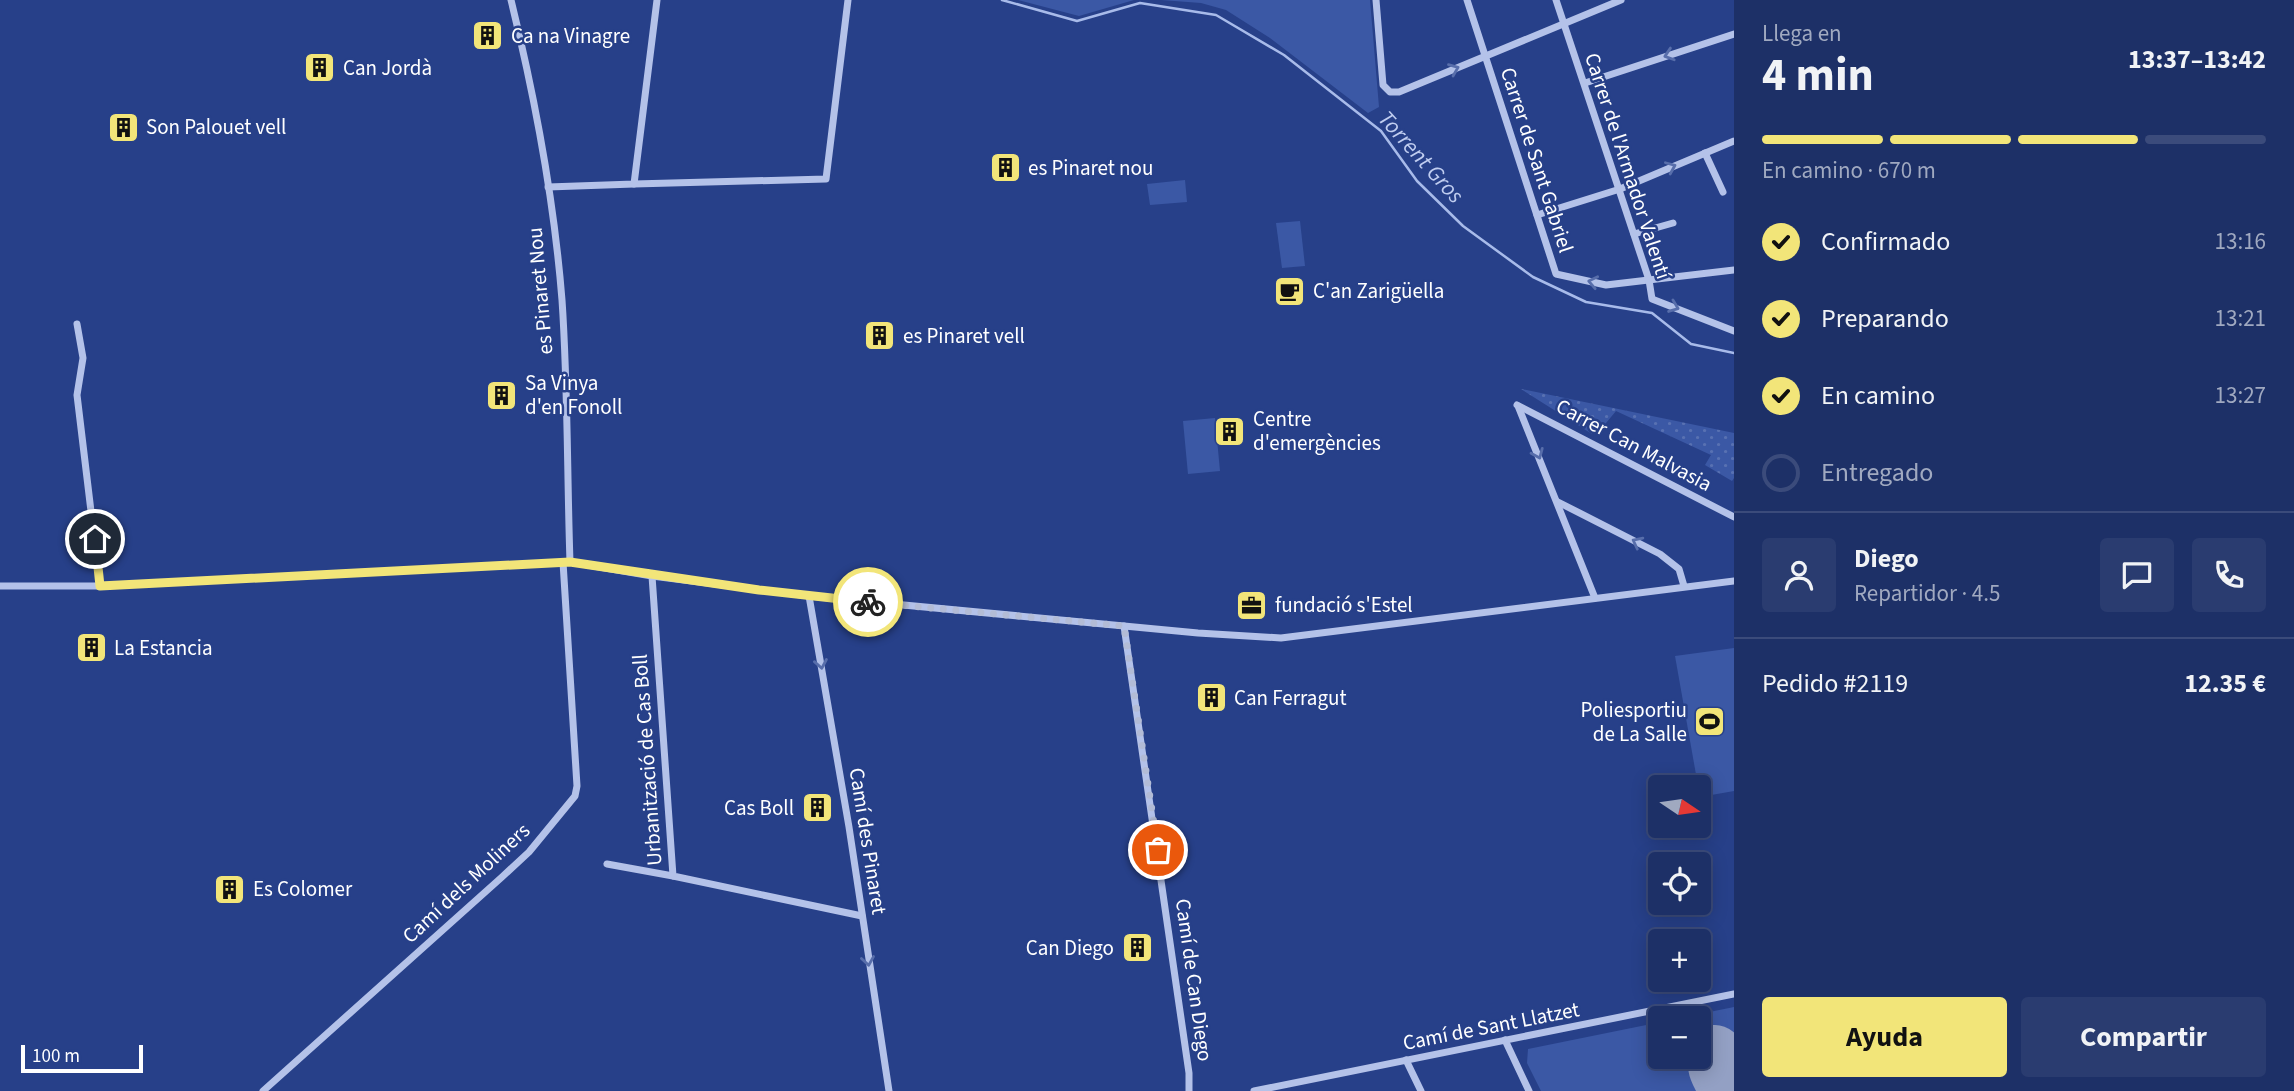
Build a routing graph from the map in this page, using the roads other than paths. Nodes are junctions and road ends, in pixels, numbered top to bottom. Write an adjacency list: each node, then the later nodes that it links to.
1 (511, 0): 15 (street, es Pinaret Nou)
2 (657, 0): 14 (street)
3 (848, 0): 14 (street)
4 (1376, 0): 10 (street, one-way to 10)
5 (1467, 0): 10 (street, Carrer de Sant Gabriel)
6 (1556, 0): 8 (street, Carrer de l'Armador Valentí)
7 (1620, 0): 8 (street)
8 (1564, 24): 10 (street); 11 (street, Carrer de l'Armador Valentí)
9 (1734, 34): 11 (street, one-way to 11)
10 (1485, 57): 18 (street, Carrer de Sant Gabriel)
11 (1585, 83): 16 (street, Carrer de l'Armador Valentí)
12 (1734, 141): 13 (street)
13 (1705, 153): 16 (street, one-way to 13); 17 (street)
14 (634, 184): 15 (street)
15 (548, 187): 27 (street, es Pinaret Nou)
16 (1619, 189): 18 (street); 20 (street, Carrer de l'Armador Valentí)
17 (1723, 192)
18 (1537, 215): 22 (street, Carrer de Sant Gabriel, one-way to 18)
19 (1673, 223): 20 (street)
20 (1634, 234): 22 (street, Carrer de l'Armador Valentí)
21 (1734, 270): 22 (street)
22 (1649, 280): 24 (street, Carrer de l'Armador Valentí, one-way to 24)
23 (77, 324): 31 (street)
24 (1734, 331)
25 (1558, 502): 26 (street, Carrer Can Malvasia, one-way to 25); 32 (street, one-way to 25); 34 (street)
26 (1734, 517)
27 (566, 562): 28 (street); 31 (street); 43 (street, Camí dels Moliners)
28 (652, 576): 33 (street); 37 (street, Urbanització de Cas Boll)
29 (1734, 581): 32 (street)
30 (0, 586): 31 (street)
31 (100, 586)
32 (1684, 586): 34 (street)
33 (809, 596): 35 (street); 38 (street, Camí des Pinaret, one-way to 38)
34 (1595, 598): 35 (street)
35 (1124, 626): 45 (street, Camí de Can Diego)
36 (607, 864): 37 (street)
37 (673, 876): 38 (street, Urbanització de Cas Boll)
38 (862, 916): 44 (street, Camí des Pinaret, one-way to 44)
39 (1734, 994): 40 (street, Camí de Sant Llatzet)
40 (1505, 1041): 41 (street, Camí de Sant Llatzet); 48 (street)
41 (1406, 1060): 42 (street, Camí de Sant Llatzet); 47 (street)
42 (1275, 1089): 46 (street, Camí de Sant Llatzet)
43 (263, 1091)
44 (889, 1091)
45 (1189, 1091)
46 (1254, 1091)
47 (1421, 1091)
48 (1529, 1091)

